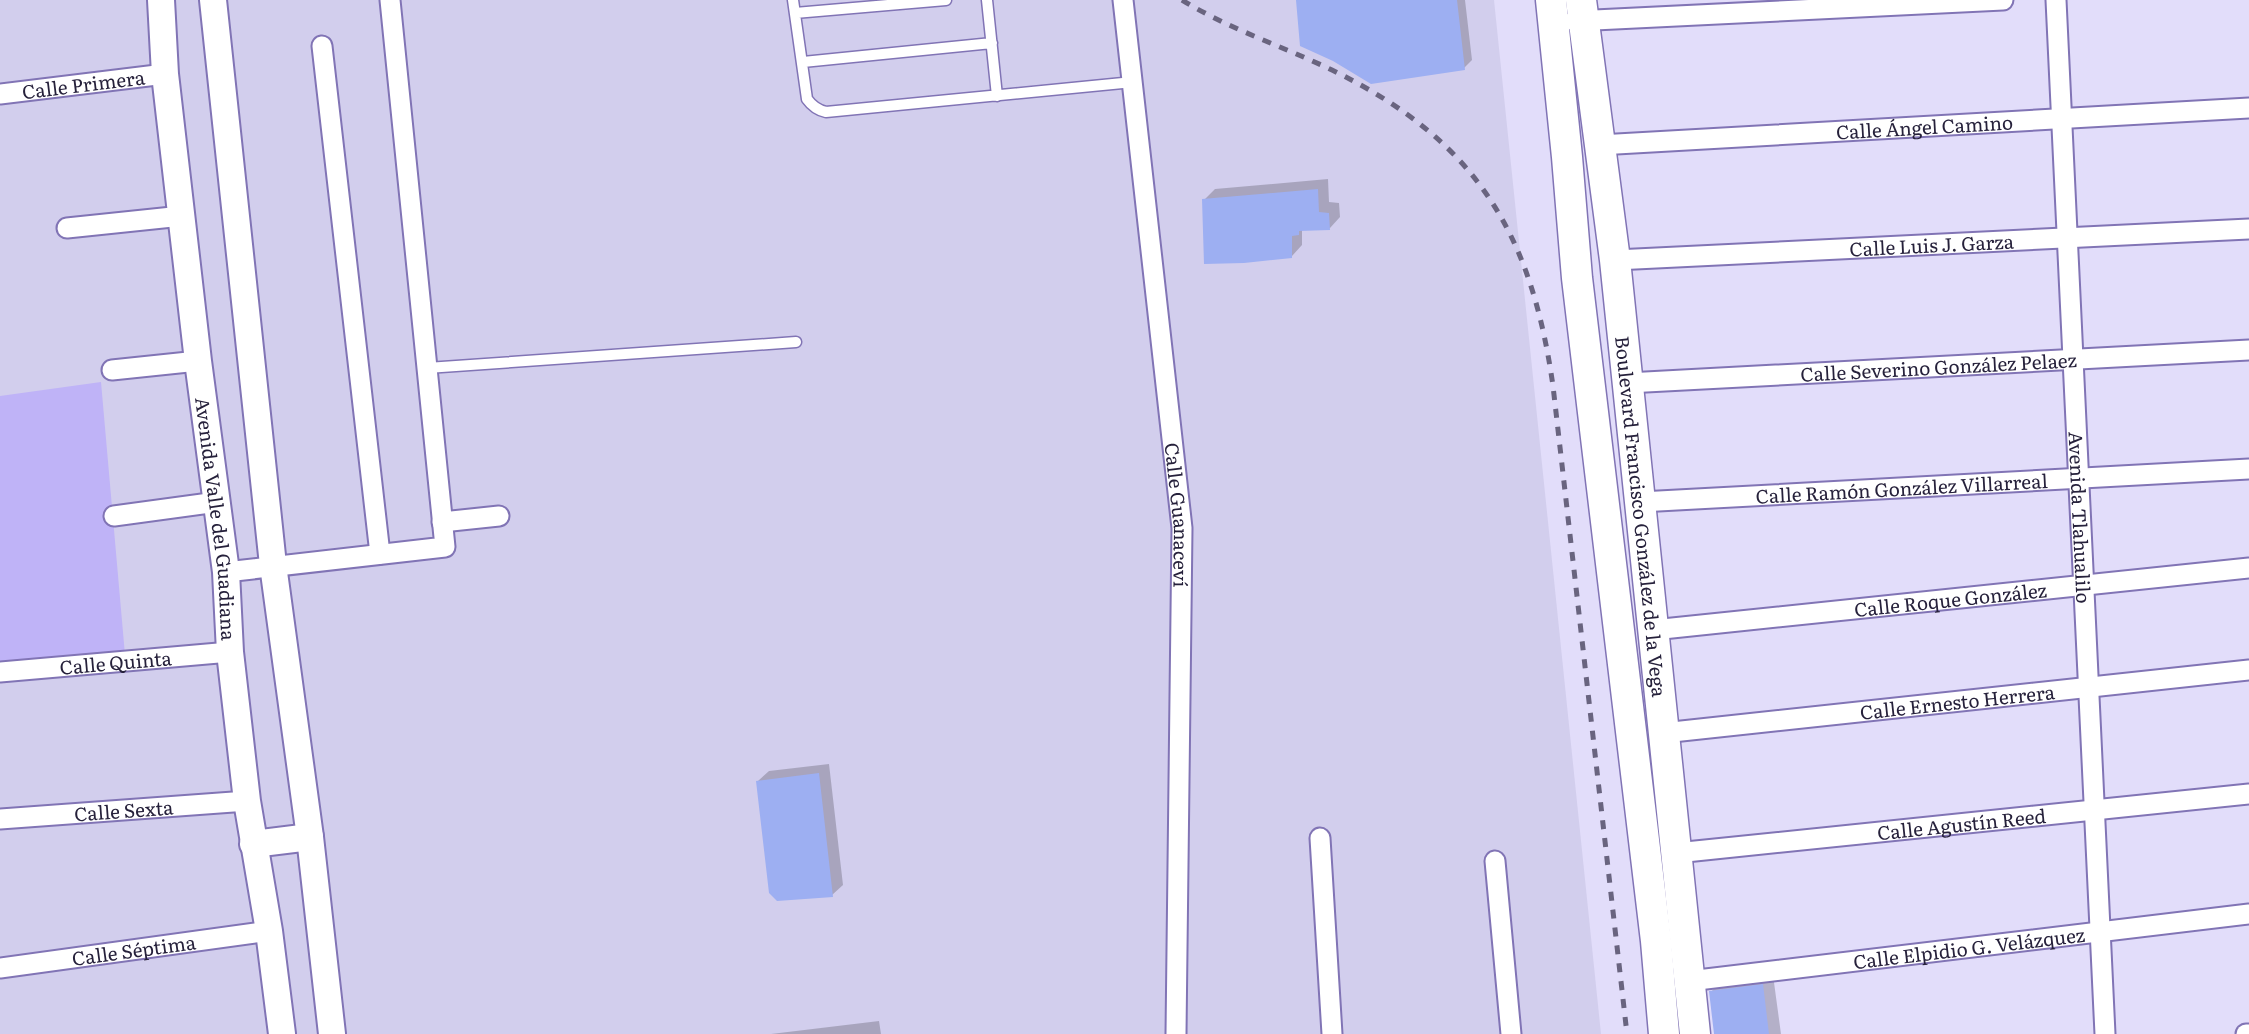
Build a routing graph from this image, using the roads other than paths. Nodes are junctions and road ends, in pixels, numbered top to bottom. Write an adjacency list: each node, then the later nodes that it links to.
1 (161, 0): 15 (main road, Avenida Valle del Guadiana)
2 (213, 0): 42 (main road)
3 (390, 0): 31 (street)
4 (793, 0): 11 (lane)
5 (946, 0): 11 (lane)
6 (987, 0): 12 (lane)
7 (1123, 0): 16 (street, Calle Guanaceví)
8 (2003, 0): 10 (street)
9 (2056, 0): 20 (street, Avenida Tlahualilo)
10 (1567, 11): 21 (main road, Boulevard Francisco González de la Vega); 71 (main road, Boulevard Francisco González de la Vega)
11 (795, 13): 14 (lane)
12 (992, 43): 14 (lane); 18 (lane)
13 (322, 46): 41 (street)
14 (803, 61): 18 (lane)
15 (165, 74): 17 (street, Calle Primera); 22 (main road, Avenida Valle del Guadiana)
16 (1133, 82): 18 (lane); 68 (street, Calle Guanaceví)
17 (0, 94)
18 (998, 96)
19 (2249, 108): 20 (street, Calle Ángel Camino)
20 (2062, 118): 21 (street, Calle Ángel Camino); 25 (street, Avenida Tlahualilo)
21 (1600, 145): 26 (main road, Boulevard Francisco González de la Vega)
22 (181, 216): 23 (street); 30 (main road, Avenida Valle del Guadiana)
23 (67, 228)
24 (2249, 229): 25 (street, Calle Luis J. Garza)
25 (2068, 237): 26 (street, Calle Luis J. Garza); 29 (street, Avenida Tlahualilo)
26 (1615, 260): 33 (main road, Boulevard Francisco González de la Vega)
27 (796, 342): 31 (lane)
28 (2249, 350): 29 (street, Calle Severino González Pelaez)
29 (2073, 359): 33 (street, Calle Severino González Pelaez); 35 (street, Avenida Tlahualilo)
30 (198, 361): 32 (street); 36 (main road, Avenida Valle del Guadiana)
31 (427, 368): 40 (street)
32 (113, 370)
33 (1628, 383): 37 (main road, Boulevard Francisco González de la Vega)
34 (2249, 469): 35 (street, Calle Ramón González Villarreal)
35 (2079, 478): 37 (street, Calle Ramón González Villarreal); 45 (street, Avenida Tlahualilo)
36 (217, 502): 38 (street); 44 (main road, Avenida Valle del Guadiana)
37 (1640, 502): 46 (main road, Boulevard Francisco González de la Vega)
38 (114, 516)
39 (499, 516): 40 (street)
40 (442, 522): 41 (street)
41 (380, 554): 42 (street)
42 (273, 565): 44 (street); 56 (main road)
43 (2249, 568): 45 (street, Calle Roque González)
44 (226, 572): 47 (main road, Avenida Valle del Guadiana)
45 (2084, 586): 46 (street, Calle Roque González); 50 (street, Avenida Tlahualilo)
46 (1653, 631): 51 (main road, Boulevard Francisco González de la Vega)
47 (230, 652): 49 (street, Calle Quinta); 53 (main road, Avenida Valle del Guadiana)
48 (2249, 670): 50 (street, Calle Ernesto Herrera)
49 (0, 672)
50 (2089, 687): 51 (street, Calle Ernesto Herrera); 54 (street, Avenida Tlahualilo)
51 (1664, 733): 59 (main road, Boulevard Francisco González de la Vega)
52 (2249, 794): 54 (street, Calle Agustín Reed)
53 (247, 801): 55 (street, Calle Sexta); 58 (main road, Avenida Valle del Guadiana)
54 (2095, 810): 59 (street, Calle Agustín Reed); 63 (street, Avenida Tlahualilo)
55 (0, 820)
56 (310, 836): 58 (main road); 67 (main road)
57 (1320, 838): 69 (street)
58 (253, 844): 62 (main road, Avenida Valle del Guadiana)
59 (1676, 853): 65 (main road, Boulevard Francisco González de la Vega)
60 (1495, 861): 70 (street)
61 (2249, 914): 63 (street, Calle Elpidio G. Velázquez)
62 (269, 931): 64 (street, Calle Séptima); 66 (main road, Avenida Valle del Guadiana)
63 (2101, 932): 65 (street, Calle Elpidio G. Velázquez); 73 (street, Avenida Tlahualilo)
64 (0, 968)
65 (1689, 981): 72 (main road, Boulevard Francisco González de la Vega)
66 (282, 1034)
67 (332, 1034)
68 (1175, 1034)
69 (1332, 1034)
70 (1511, 1034)
71 (1664, 1034)
72 (1695, 1034)
73 (2105, 1034)

